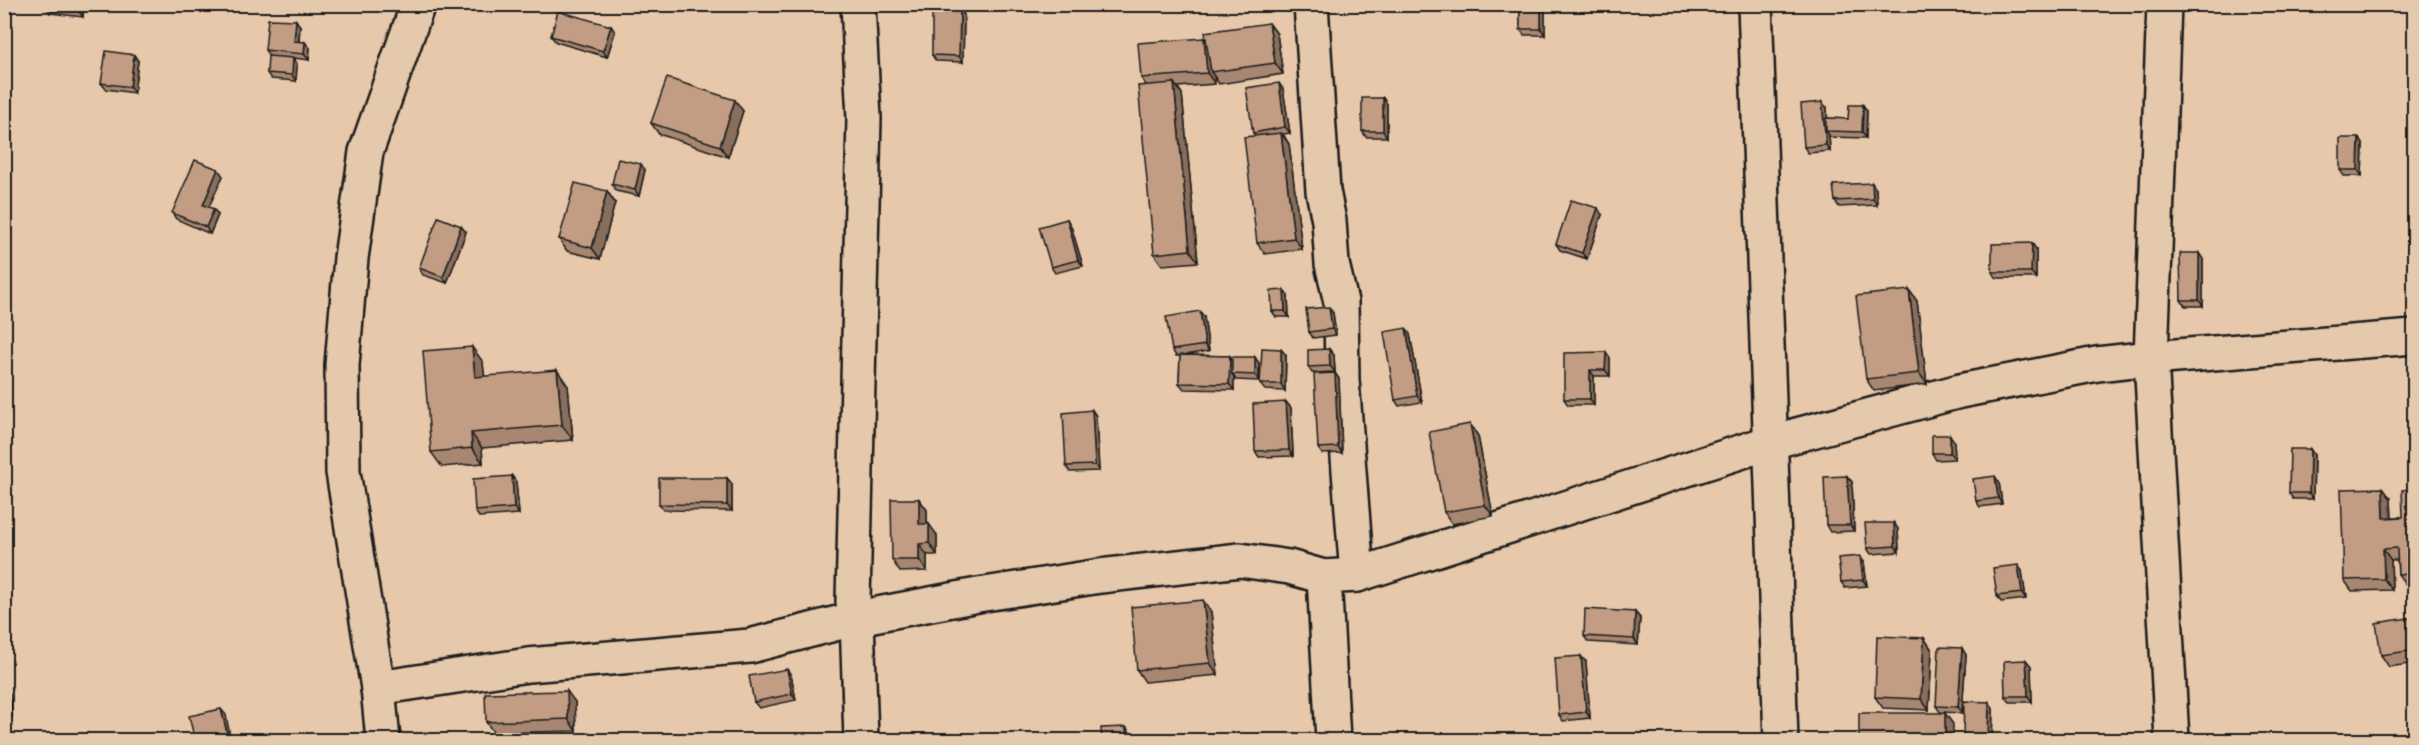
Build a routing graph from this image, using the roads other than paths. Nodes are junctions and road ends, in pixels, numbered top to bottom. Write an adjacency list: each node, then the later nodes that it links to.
1 (418, 4): 12 (street)
2 (858, 4): 11 (street)
3 (1311, 4): 9 (street)
4 (1755, 4): 8 (street)
5 (2164, 4): 7 (street)
6 (2415, 338): 7 (street)
7 (2151, 358): 8 (street); 17 (street)
8 (1771, 442): 9 (street); 16 (street)
9 (1358, 575): 10 (street)
10 (1324, 577): 11 (street); 15 (street)
11 (857, 618): 12 (street); 14 (street)
12 (378, 688): 13 (street)
13 (383, 741)
14 (861, 741)
15 (1333, 741)
16 (1781, 741)
17 (2172, 741)

